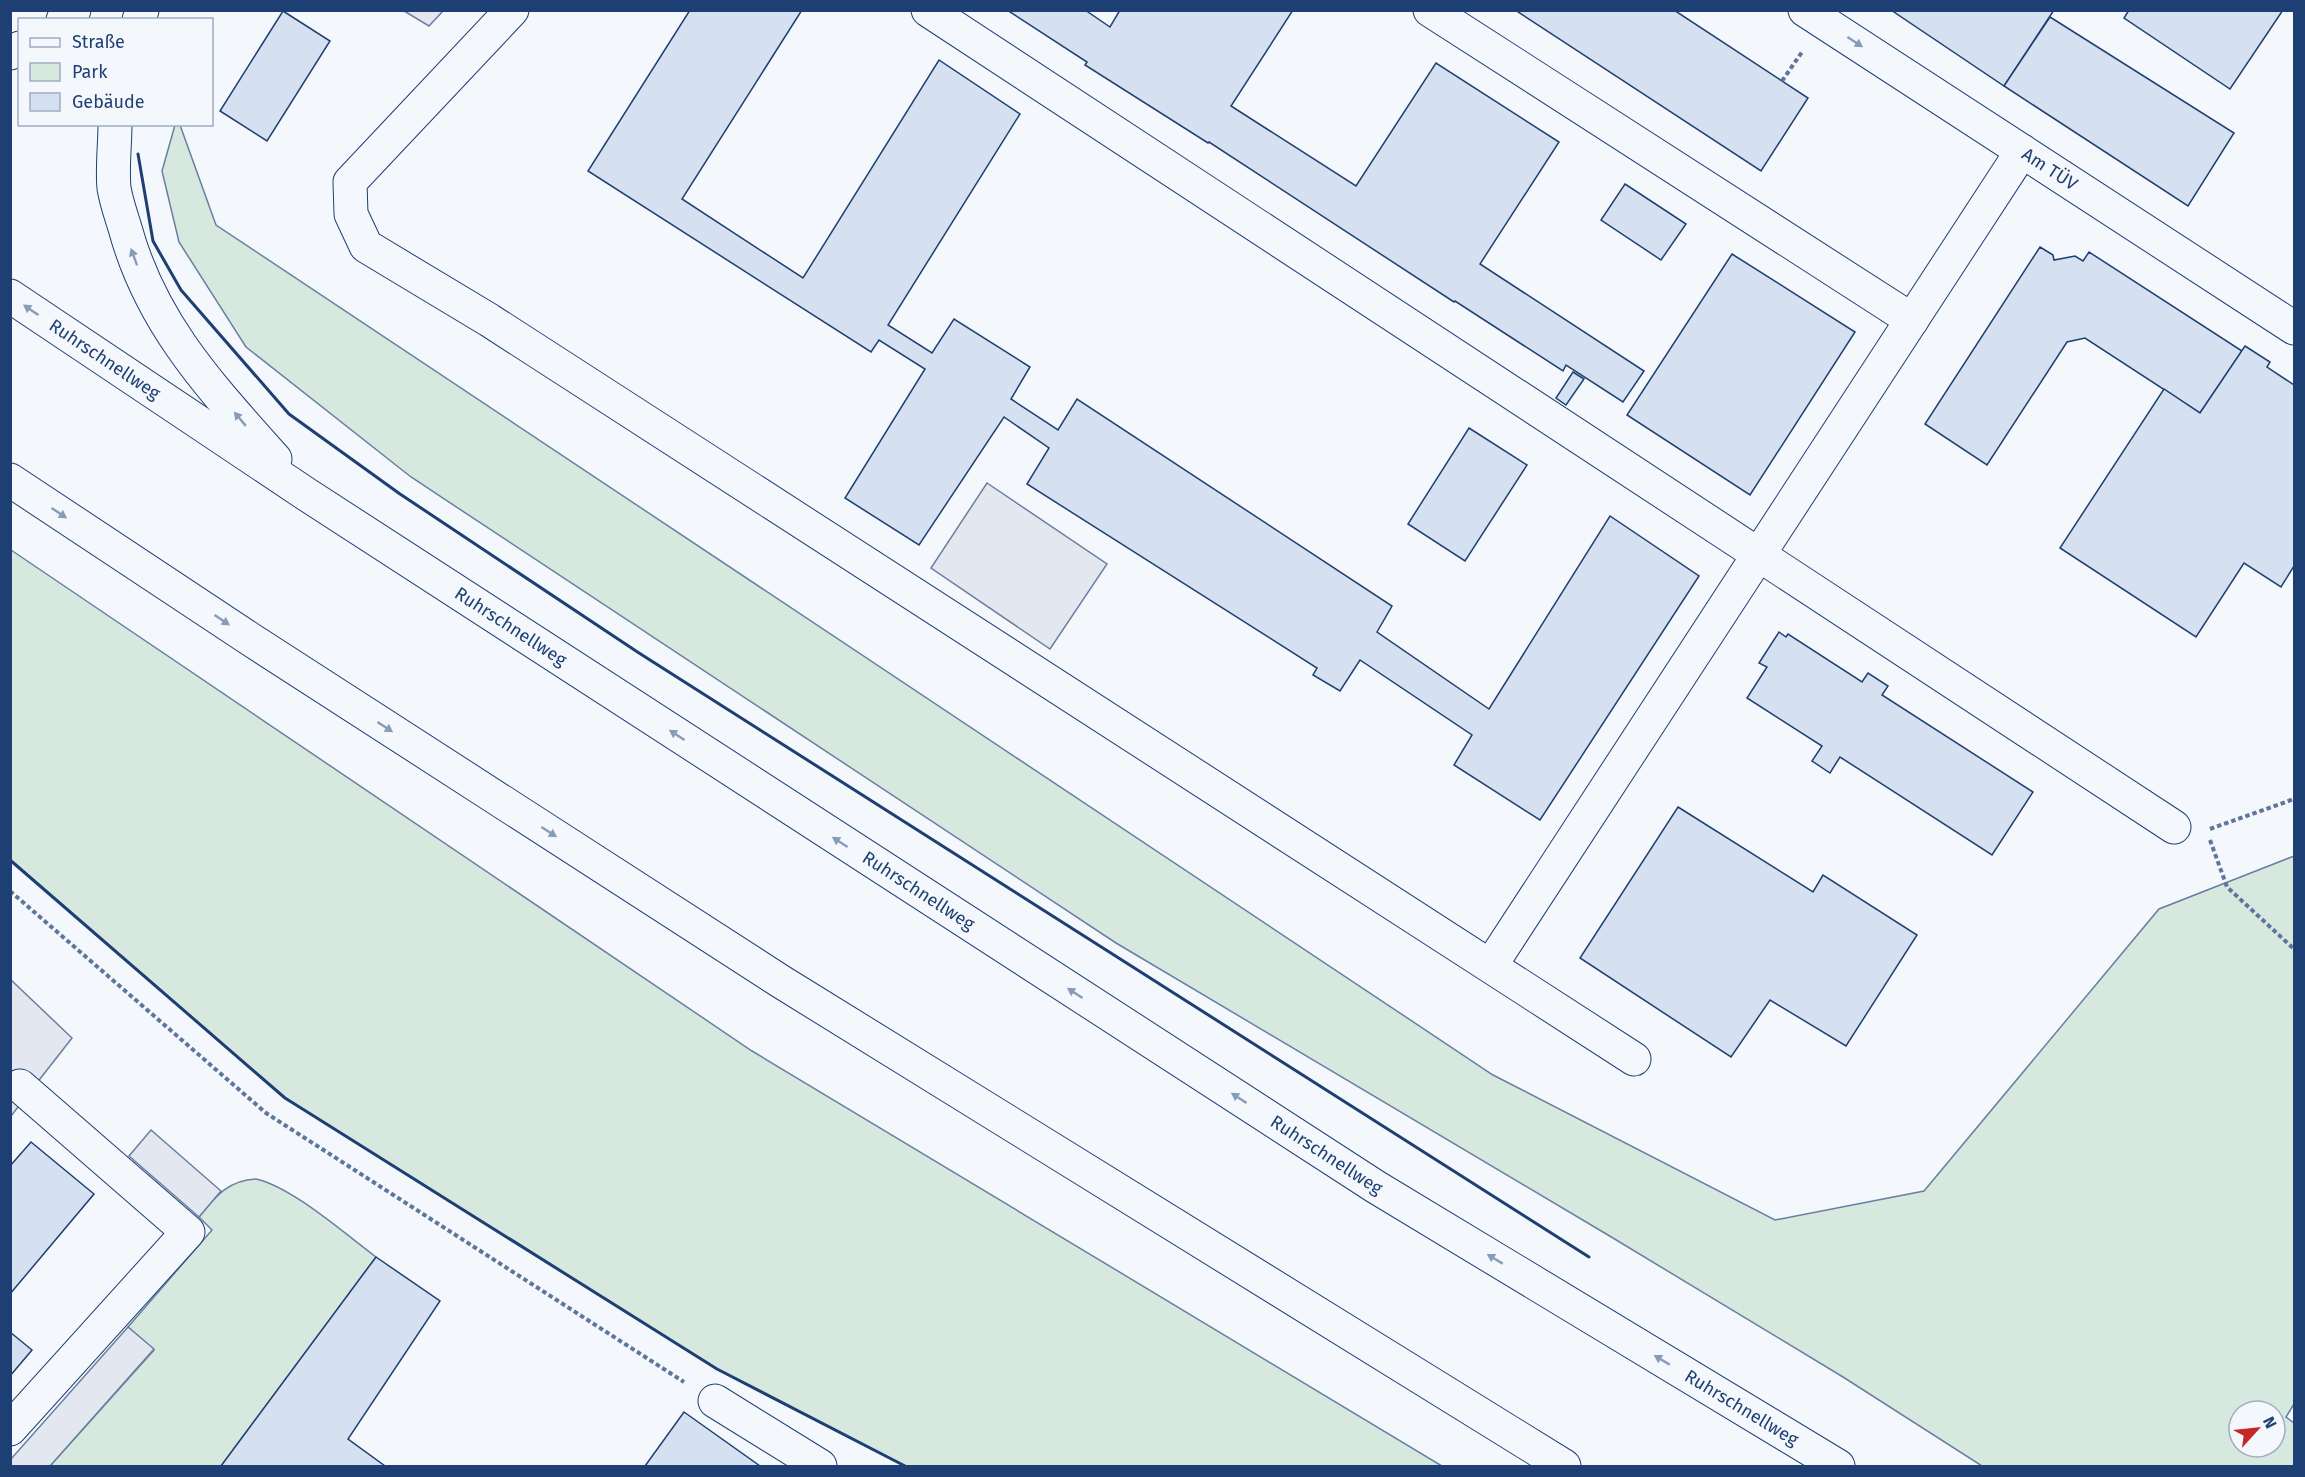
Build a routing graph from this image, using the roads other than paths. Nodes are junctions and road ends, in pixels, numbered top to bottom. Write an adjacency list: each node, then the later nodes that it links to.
1 (512, 10): 14 (main road)
2 (928, 10): 12 (main road)
3 (1430, 10): 8 (main road)
4 (1805, 10): 6 (main road, Am TÜV, one-way to 6)
5 (115, 126): 11 (main road, one-way to 5)
6 (2022, 151): 8 (main road); 9 (main road, Am TÜV)
7 (10, 296): 11 (main road, Ruhrschnellweg, one-way to 7)
8 (1912, 320): 12 (main road)
9 (2295, 328)
10 (10, 480): 20 (main road, one-way to 20)
11 (306, 494): 21 (main road, Ruhrschnellweg, one-way to 11)
12 (1759, 555): 13 (main road); 14 (main road)
13 (2174, 826)
14 (1491, 965): 15 (main road)
15 (1634, 1059)
16 (20, 1086): 18 (main road)
17 (715, 1401): 19 (main road)
18 (10, 1429)
19 (820, 1467)
20 (1564, 1467)
21 (1838, 1467)

